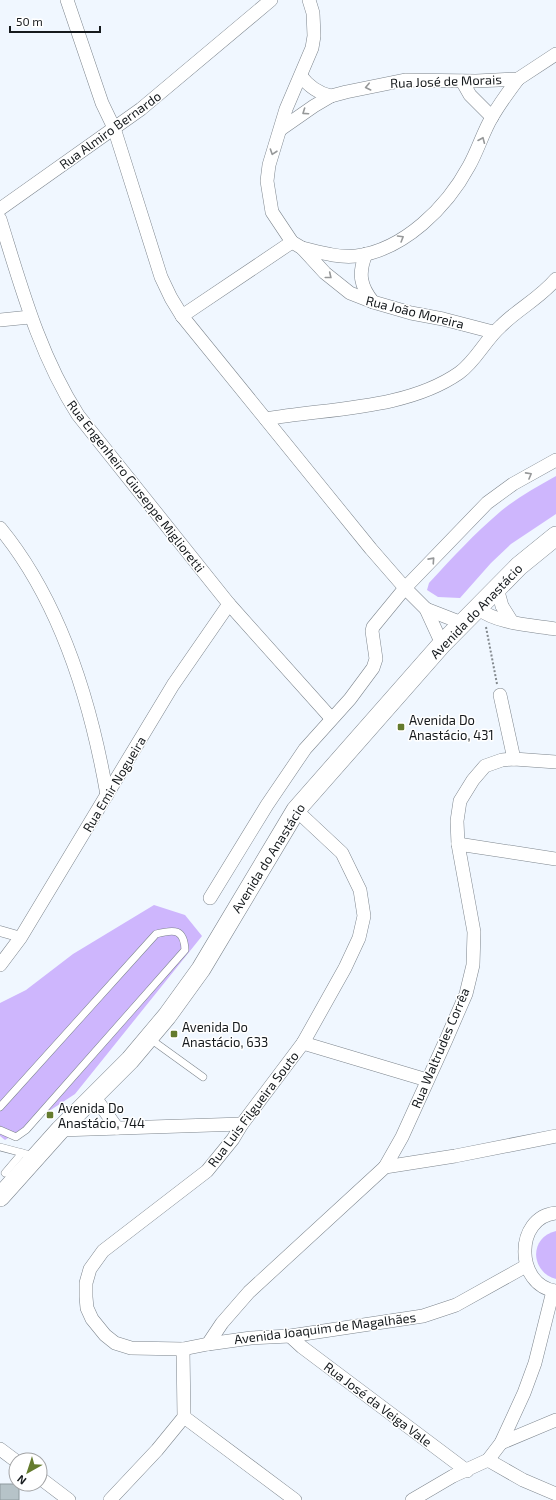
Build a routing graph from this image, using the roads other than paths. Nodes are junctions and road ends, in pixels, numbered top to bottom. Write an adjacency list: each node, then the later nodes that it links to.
1 (66, 0): 10 (street)
2 (271, 0): 10 (street, Rua Almiro Bernardo)
3 (308, 0): 5 (street, Rua João Moreira)
4 (556, 54): 6 (street, Rua José de Morais)
5 (301, 76): 8 (street); 11 (street, Rua João Moreira)
6 (518, 79): 7 (street, Rua José de Morais); 9 (street)
7 (462, 81): 8 (street, Rua José de Morais, one-way to 8); 9 (street)
8 (331, 96): 11 (street, Rua José de Morais, one-way to 11)
9 (492, 117): 15 (street, one-way to 9)
10 (114, 128): 12 (street, Rua Almiro Bernardo); 18 (street)
11 (281, 129): 14 (street, Rua João Moreira, one-way to 14)
12 (0, 209)
13 (0, 219): 19 (street, Rua Engenheiro Giuseppe Miglioretti)
14 (297, 245): 15 (street); 17 (street, Rua João Moreira, one-way to 17); 18 (street)
15 (366, 254): 17 (street)
16 (556, 279): 21 (street)
17 (373, 302): 21 (street, Rua João Moreira)
18 (182, 316): 22 (street)
19 (30, 317): 20 (street); 28 (street, Rua Engenheiro Giuseppe Miglioretti)
20 (0, 320)
21 (493, 332): 22 (street)
22 (266, 419): 26 (street)
23 (556, 460): 26 (street, one-way to 23)
24 (0, 528): 39 (street)
25 (556, 536): 27 (main road, Avenida do Anastácio)
26 (405, 588): 29 (street); 36 (street)
27 (497, 588): 30 (main road, Avenida do Anastácio); 31 (street)
28 (229, 604): 36 (street, Rua Engenheiro Giuseppe Miglioretti); 39 (street, Rua Emir Nogueira)
29 (426, 609): 32 (street); 34 (street)
30 (481, 611): 31 (street); 32 (main road, Avenida do Anastácio)
31 (512, 622): 33 (street)
32 (462, 623): 34 (main road, Avenida do Anastácio)
33 (556, 629)
34 (442, 644): 40 (main road, Avenida do Anastácio)
35 (500, 695): 37 (street)
36 (331, 718): 43 (street)
37 (514, 759): 38 (street, Rua Waltrudes Corrêa); 41 (street, Rua Waltrudes Corrêa)
38 (556, 762)
39 (107, 795): 45 (street, Rua Emir Nogueira)
40 (296, 810): 47 (main road, Avenida do Anastácio); 48 (street, Rua Luis Filgueira Souto)
41 (458, 844): 42 (street); 50 (street, Rua Waltrudes Corrêa)
42 (556, 859)
43 (210, 898)
44 (0, 931): 45 (street)
45 (21, 937): 46 (street, Rua Emir Nogueira)
46 (0, 965)
47 (149, 1038): 49 (lane); 51 (main road, Avenida do Anastácio)
48 (303, 1043): 50 (street); 53 (street, Rua Luis Filgueira Souto)
49 (203, 1077)
50 (427, 1080): 61 (street, Rua Waltrudes Corrêa)
51 (94, 1096): 54 (street); 56 (main road, Avenida do Anastácio)
52 (0, 1107): 55 (lane)
53 (242, 1124): 54 (street); 68 (street, Rua Luis Filgueira Souto)
54 (117, 1128): 56 (street)
55 (0, 1130)
56 (60, 1130): 59 (main road, Avenida do Anastácio)
57 (556, 1136): 61 (street)
58 (0, 1147): 59 (lane)
59 (29, 1155): 62 (main road, Avenida do Anastácio)
60 (0, 1166): 62 (lane)
61 (385, 1167): 67 (street)
62 (5, 1185)
63 (556, 1213): 64 (street)
64 (526, 1266): 65 (street); 66 (street, Avenida Joaquim de Magalhães)
65 (555, 1291): 71 (street)
66 (290, 1336): 67 (street, Avenida Joaquim de Magalhães); 73 (street, Rua José da Veiga Vale)
67 (208, 1344): 68 (street, Rua Luis Filgueira Souto)
68 (183, 1349): 69 (street)
69 (184, 1417): 77 (street); 78 (street)
70 (556, 1420): 71 (street)
71 (501, 1443): 72 (street)
72 (488, 1460): 73 (street); 75 (street)
73 (467, 1471): 79 (street)
74 (48, 1484): 76 (street)
75 (556, 1494)
76 (69, 1500)
77 (110, 1500)
78 (294, 1500)
79 (412, 1500)

